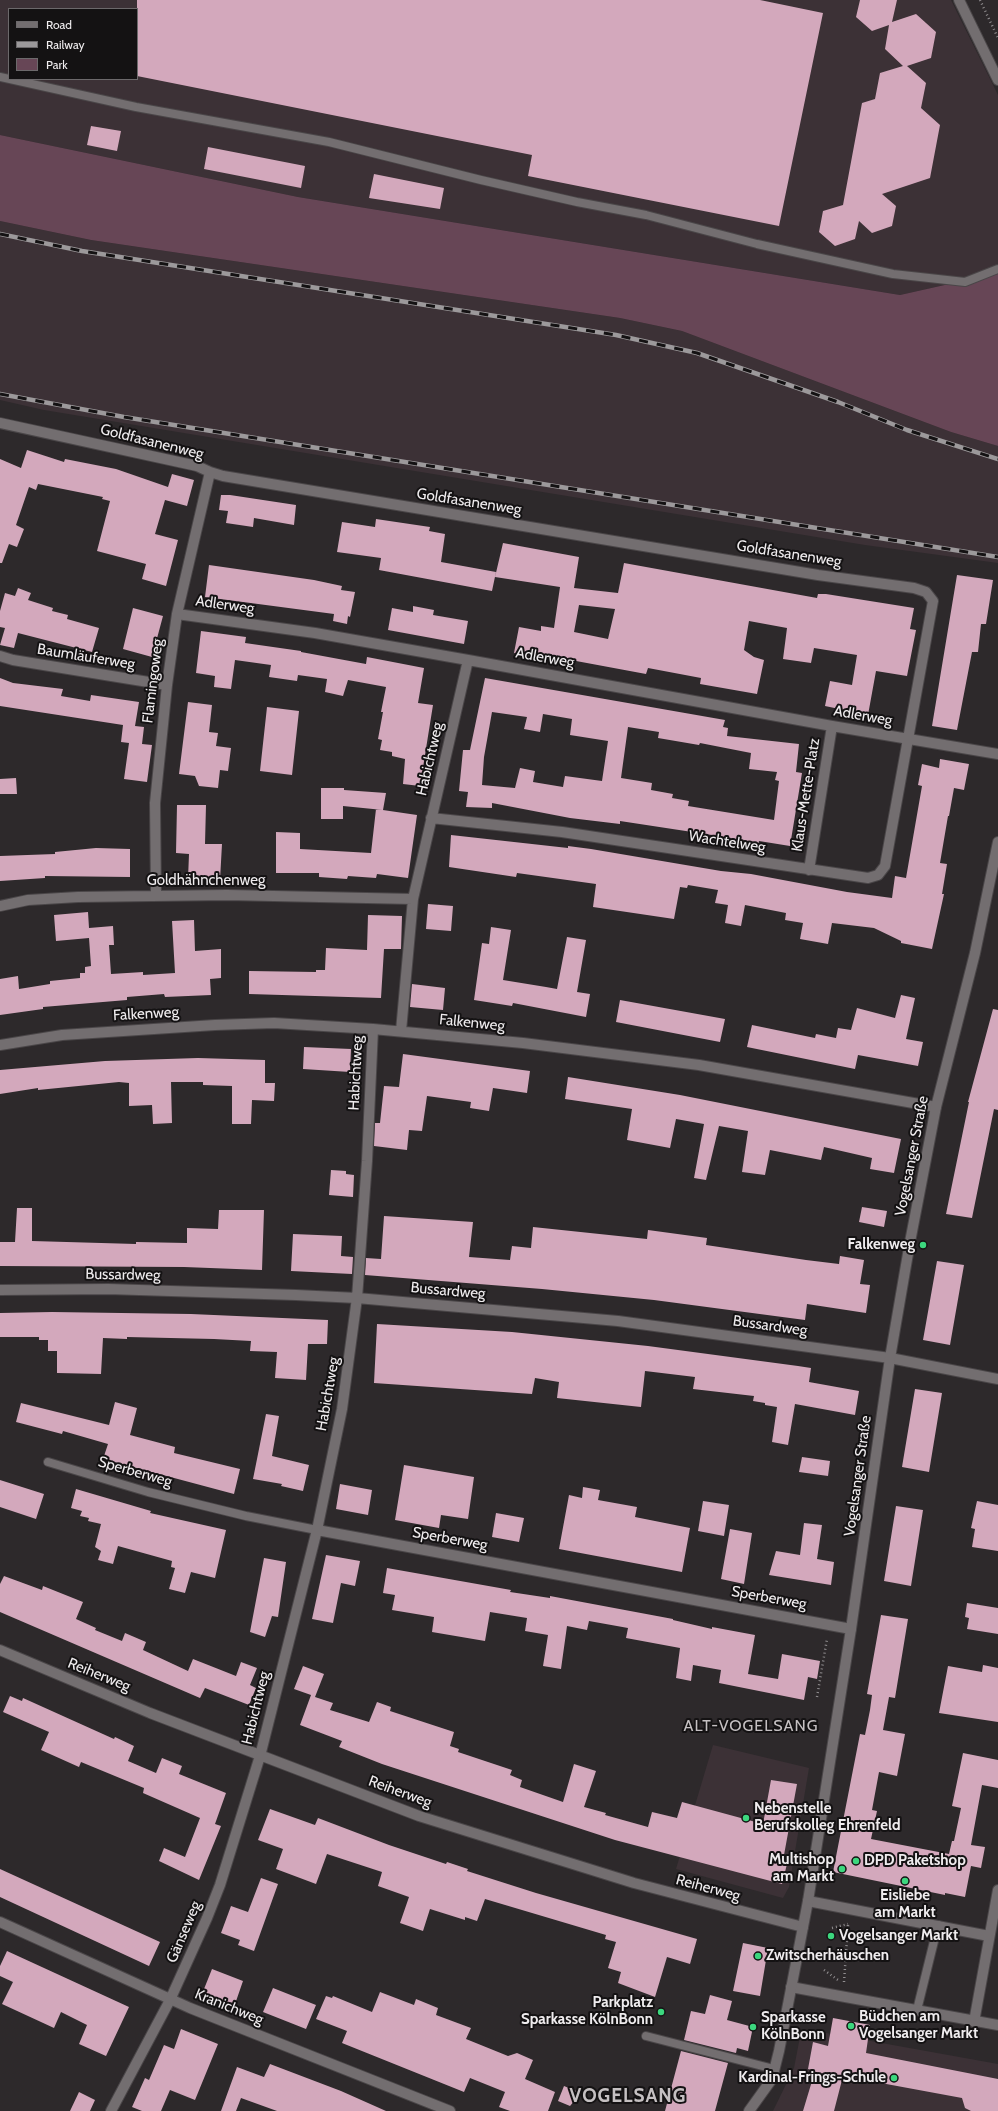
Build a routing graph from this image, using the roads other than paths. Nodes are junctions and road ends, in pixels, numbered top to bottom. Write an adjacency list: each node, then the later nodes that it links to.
1 (959, 0): 3 (street)
2 (14, 80): 4 (lane)
3 (998, 80)
4 (998, 269)
5 (0, 423): 6 (street, Goldfasanenweg)
6 (210, 472): 7 (street, Goldfasanenweg); 8 (street, Flamingoweg)
7 (933, 601): 13 (street, Adlerweg)
8 (177, 614): 10 (street, Adlerweg); 11 (street, Flamingoweg)
9 (0, 656): 11 (street, Baumläuferweg)
10 (468, 660): 12 (street, Adlerweg); 15 (street, Habichtweg)
11 (167, 685): 18 (street, Flamingoweg)
12 (832, 726): 13 (street, Adlerweg); 17 (street, Klaus-Mette-Platz)
13 (906, 738): 14 (street, Adlerweg); 17 (street, Wachtelweg)
14 (998, 754)
15 (431, 818): 17 (street, Wachtelweg); 19 (street, Habichtweg)
16 (998, 842): 24 (street, Vogelsanger Straße)
17 (808, 870)
18 (156, 896): 19 (street, Goldhähnchenweg); 20 (street, Goldhähnchenweg)
19 (413, 899): 22 (street, Habichtweg)
20 (0, 906)
21 (373, 1029): 22 (street, Falkenweg); 23 (street, Falkenweg); 26 (street, Habichtweg)
22 (401, 1031): 24 (street, Falkenweg)
23 (0, 1045)
24 (936, 1108): 27 (street, Vogelsanger Straße)
25 (0, 1290): 26 (street, Bussardweg)
26 (357, 1298): 27 (street, Bussardweg); 30 (street, Habichtweg)
27 (890, 1358): 28 (street, Bussardweg); 31 (street, Vogelsanger Straße)
28 (998, 1379)
29 (48, 1462): 30 (lane, Sperberweg)
30 (317, 1530): 31 (street, Sperberweg); 33 (street, Habichtweg)
31 (851, 1628): 35 (street, Vogelsanger Straße)
32 (0, 1650): 33 (street, Reiherweg)
33 (260, 1756): 38 (street, Reiherweg); 41 (street, Gänseweg)
34 (998, 1890): 39 (street)
35 (808, 1901): 37 (street); 38 (street, Vogelsanger Straße)
36 (0, 1922): 41 (street, Kranichweg)
37 (938, 1925): 39 (street); 42 (lane)
38 (803, 1927): 40 (street, Vogelsanger Straße)
39 (989, 1936): 43 (street)
40 (791, 1987): 42 (street); 46 (street, Vogelsanger Straße)
41 (170, 2000): 47 (street, Gänseweg); 48 (street, Kranichweg)
42 (917, 2010): 43 (street)
43 (974, 2022): 44 (street)
44 (998, 2025)
45 (646, 2036): 46 (lane)
46 (774, 2069): 49 (street, Vogelsanger Straße)
47 (111, 2111)
48 (450, 2111)
49 (749, 2111)

